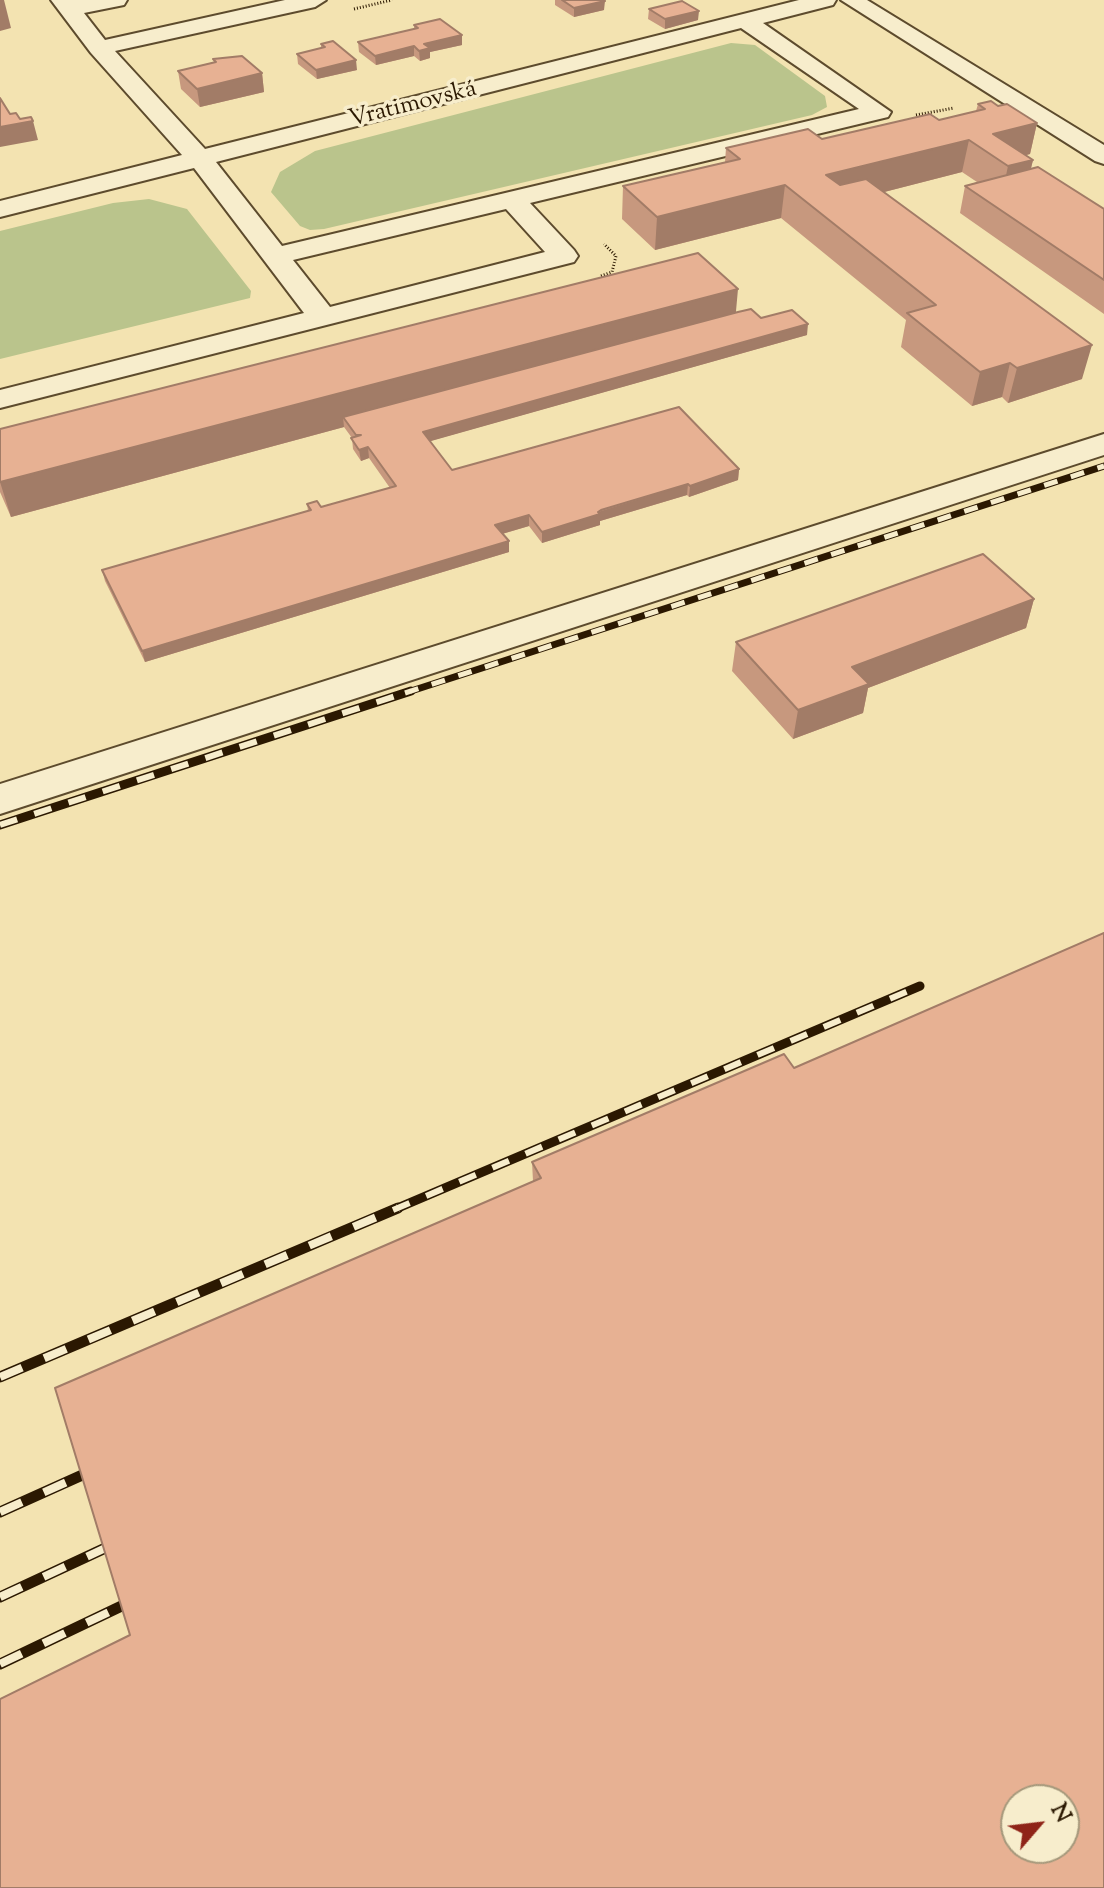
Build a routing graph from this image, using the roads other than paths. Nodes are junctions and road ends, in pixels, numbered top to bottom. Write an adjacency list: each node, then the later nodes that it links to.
1 (116, 0): 5 (street)
2 (315, 0): 7 (street)
3 (825, 0): 6 (street, Vratimovská)
4 (852, 0): 8 (street)
5 (66, 5): 7 (street)
6 (745, 21): 9 (street, Vratimovská); 10 (street)
7 (99, 48): 9 (street)
8 (1104, 156)
9 (201, 160): 11 (street, Vratimovská); 12 (street)
10 (512, 200): 12 (street); 13 (street)
11 (0, 209)
12 (275, 256): 13 (street)
13 (322, 316): 14 (street)
14 (0, 399)
15 (1104, 444): 16 (street)
16 (0, 799)

